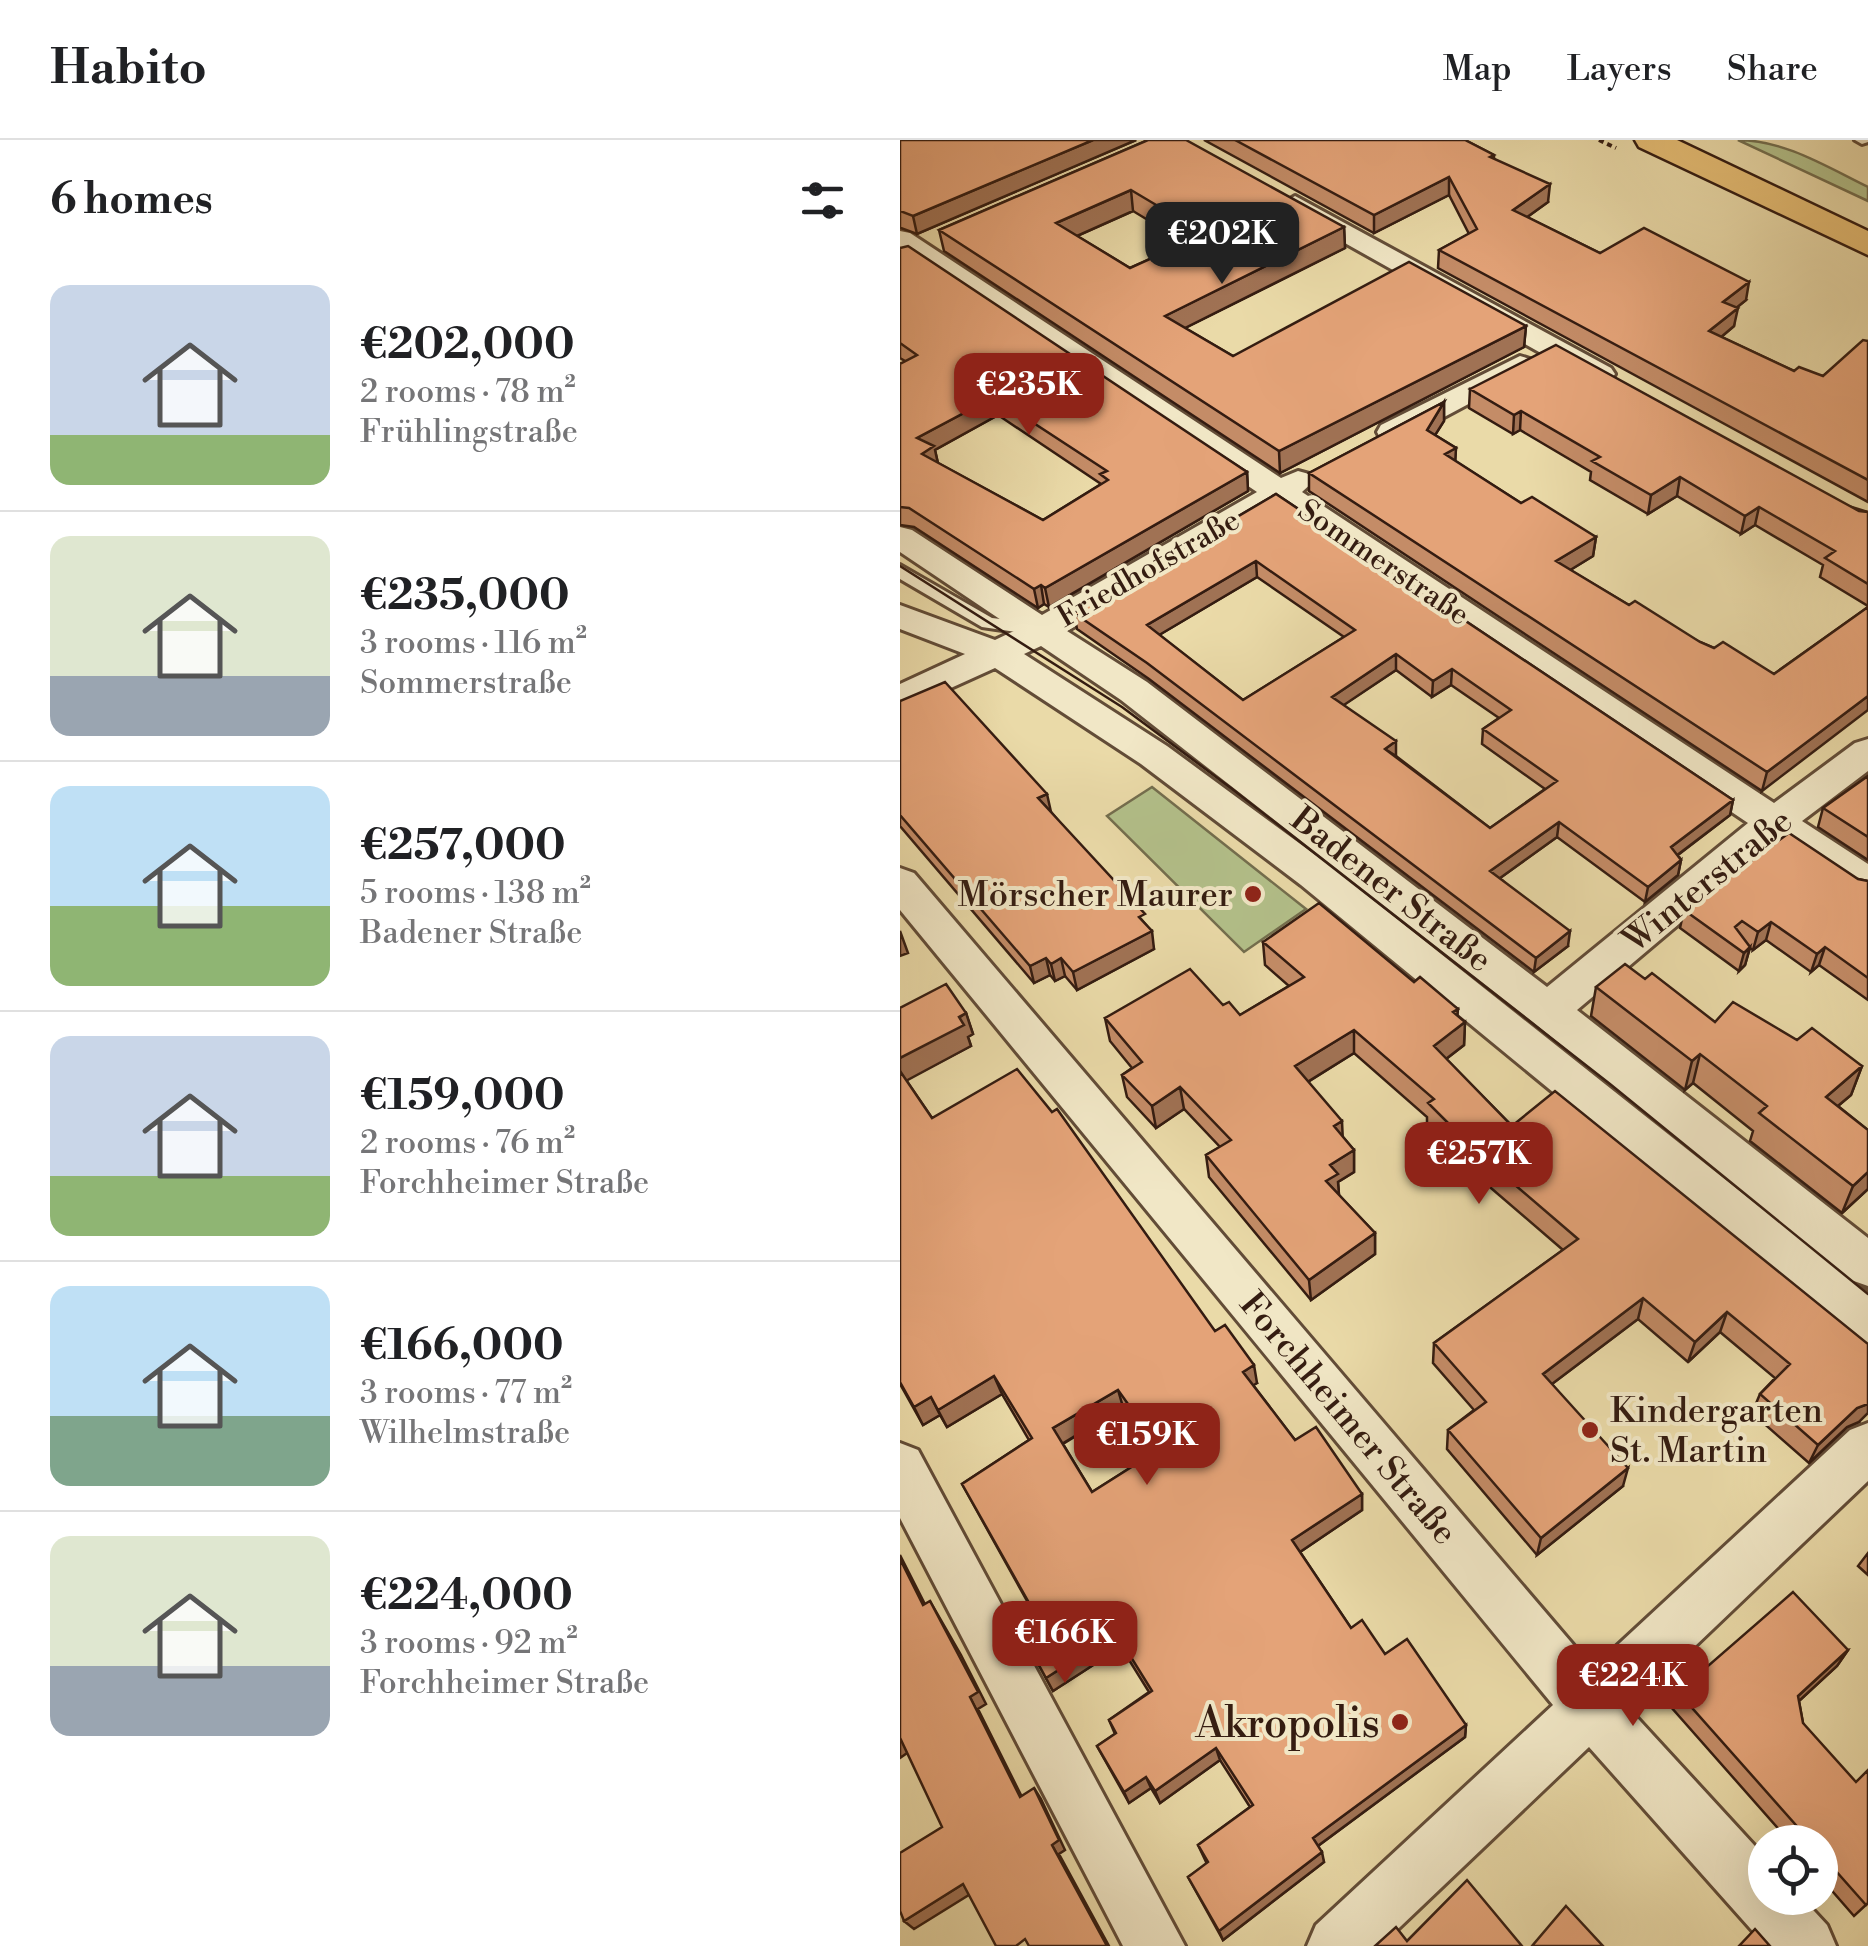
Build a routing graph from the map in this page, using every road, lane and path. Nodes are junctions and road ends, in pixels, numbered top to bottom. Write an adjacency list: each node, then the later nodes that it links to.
1 (1651, 140): 6 (main road)
2 (1717, 140): 4 (main road)
3 (1265, 187): 8 (street)
4 (1868, 210)
5 (952, 234): 7 (street)
6 (1868, 244)
7 (905, 248): 12 (street, Sommerstraße)
8 (1552, 348): 9 (street); 10 (street)
9 (1620, 385)
10 (1364, 446)
11 (1330, 464): 12 (street, Friedhofstraße)
12 (1278, 492): 16 (street, Friedhofstraße); 20 (street, Sommerstraße)
13 (900, 537): 16 (street, Badener Straße)
14 (900, 572): 17 (lane)
15 (900, 616): 17 (street, Badener Straße)
16 (1043, 629): 17 (street, Friedhofstraße); 23 (street, Badener Straße)
17 (993, 639): 18 (street, Friedhofstraße); 25 (street, Badener Straße)
18 (900, 698)
19 (1868, 752): 20 (street, Winterstraße)
20 (1776, 822): 22 (street, Sommerstraße); 23 (street, Winterstraße)
21 (900, 884): 28 (street, Forchheimer Straße)
22 (1868, 884)
23 (1548, 1010): 24 (street, Badener Straße)
24 (1868, 1265)
25 (1868, 1322)
26 (1868, 1446): 28 (street)
27 (900, 1467): 29 (street)
28 (1592, 1708): 30 (street); 31 (street, Forchheimer Straße)
29 (1155, 1946)
30 (1337, 1946)
31 (1806, 1946)

